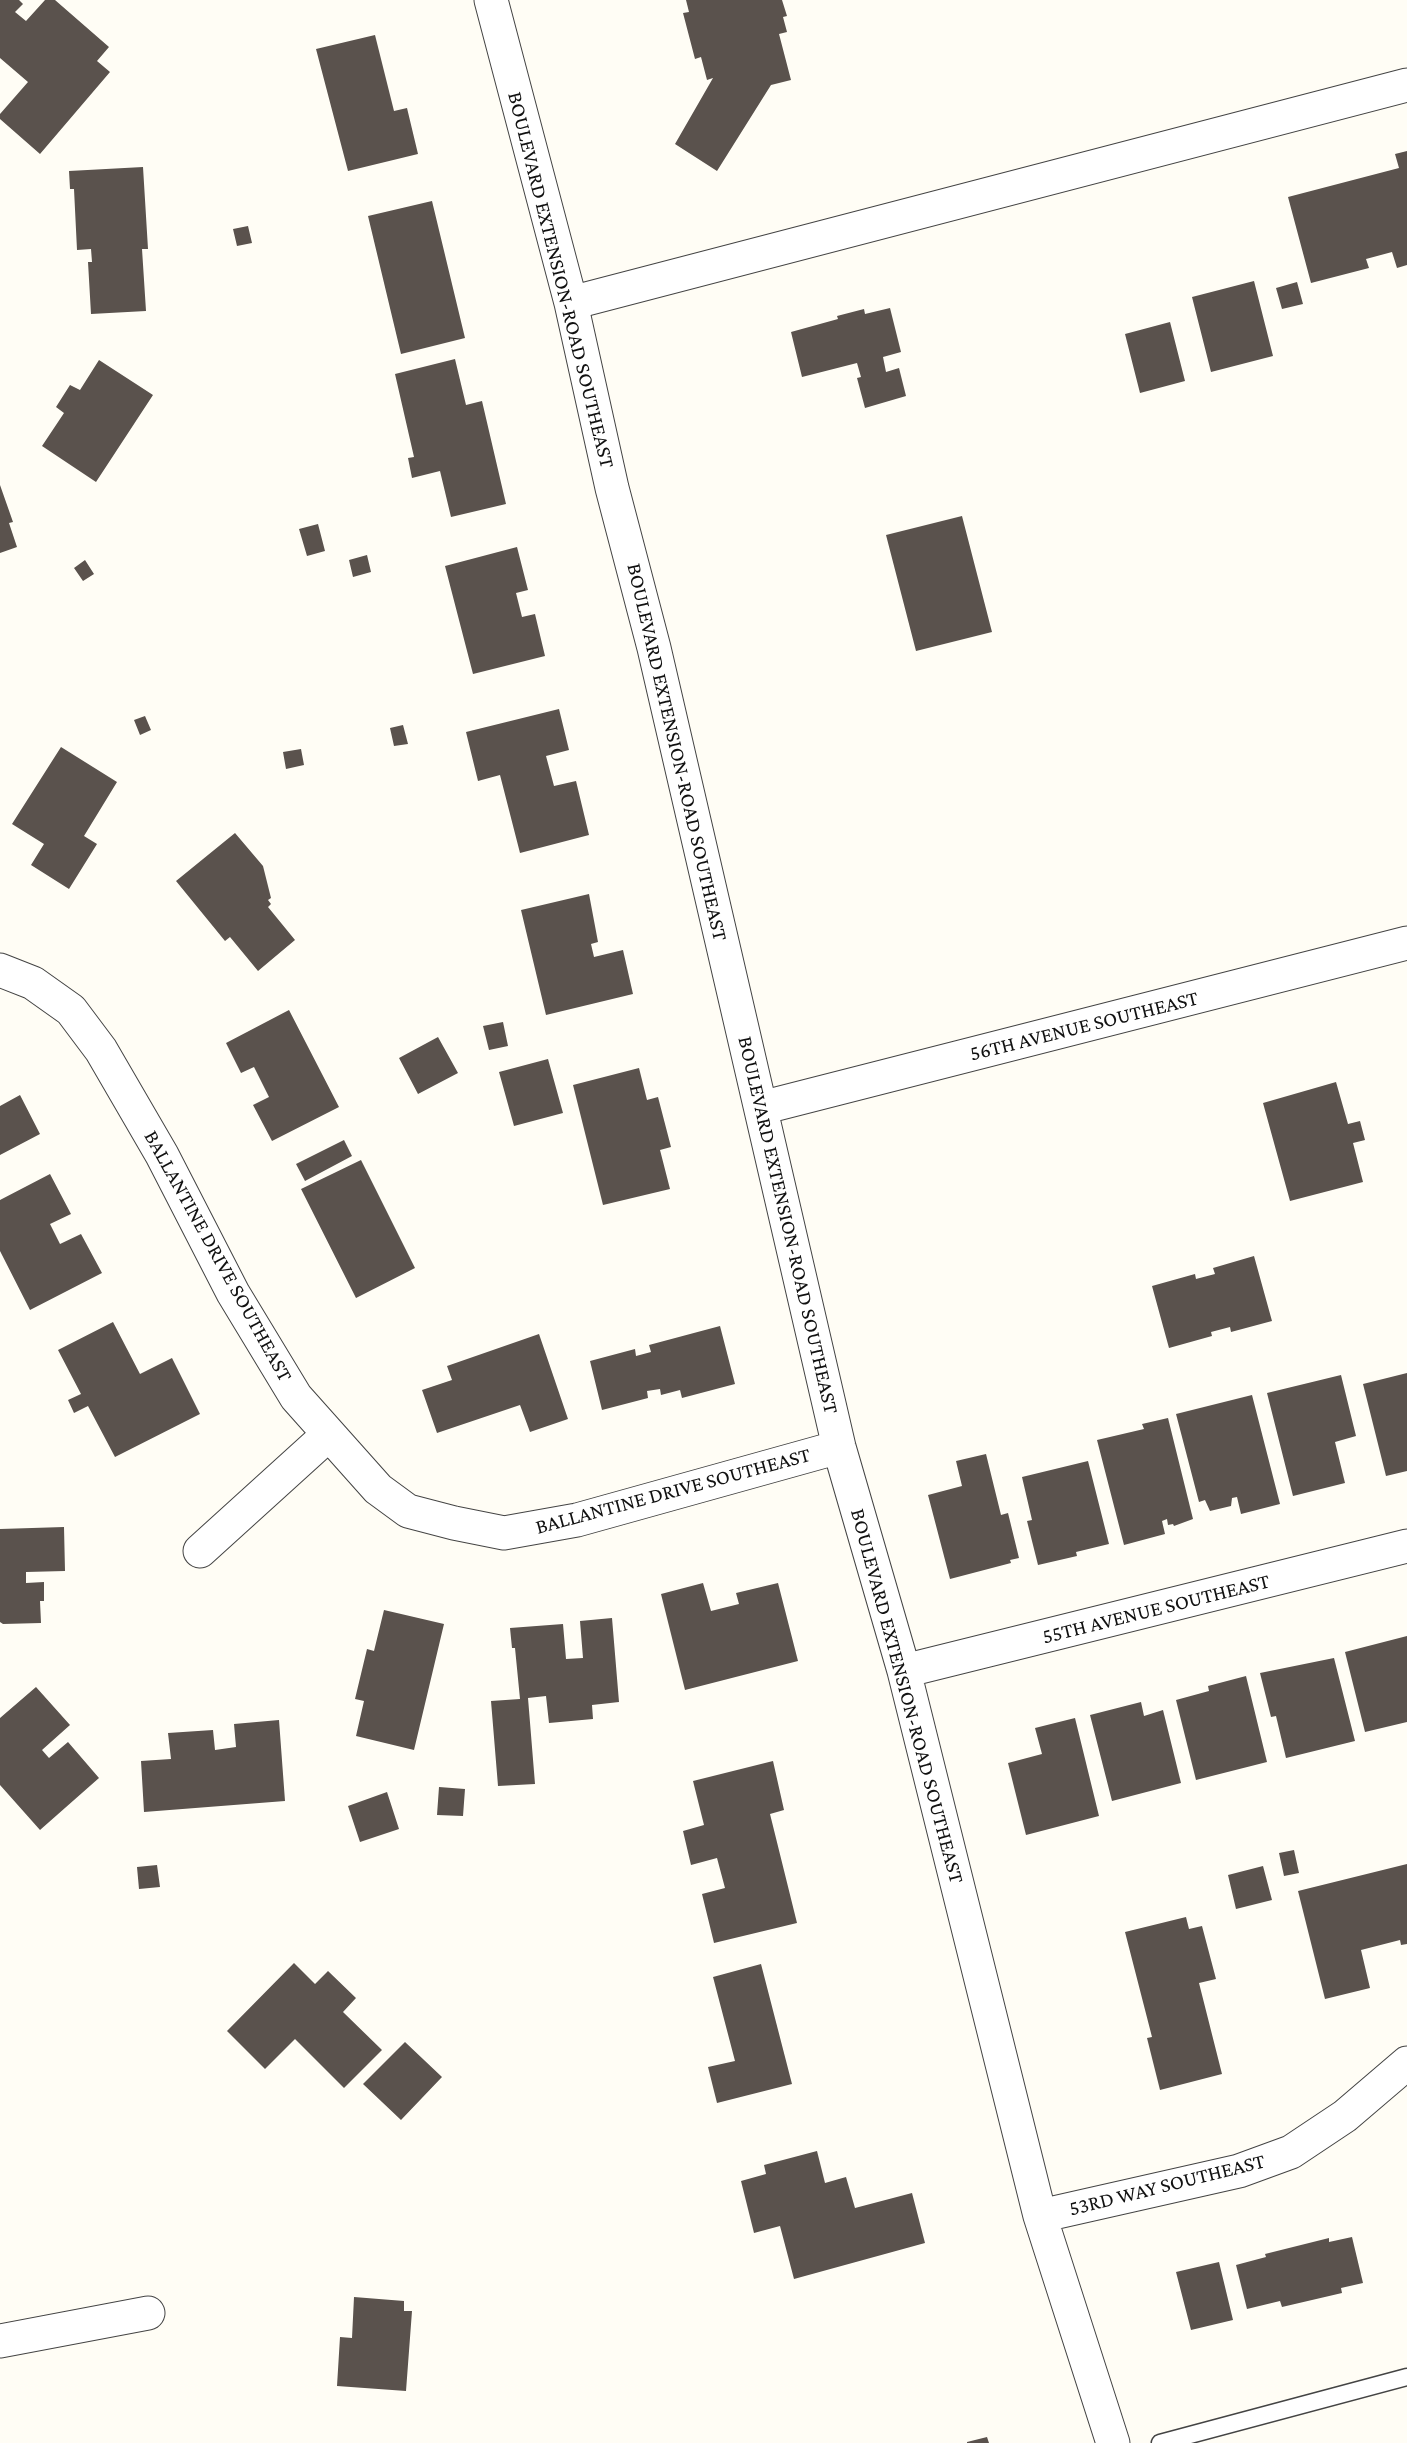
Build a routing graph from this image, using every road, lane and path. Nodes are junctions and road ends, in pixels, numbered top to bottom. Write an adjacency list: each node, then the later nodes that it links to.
1 (491, 0): 3 (street, BOULEVARD EXTENSION-ROAD SOUTHEAST)
2 (1407, 85): 3 (street)
3 (571, 303): 6 (street, BOULEVARD EXTENSION-ROAD SOUTHEAST)
4 (1407, 943): 6 (street, 56TH AVENUE SOUTHEAST)
5 (0, 970): 7 (street, BALLANTINE DRIVE SOUTHEAST)
6 (761, 1108): 8 (street, BOULEVARD EXTENSION-ROAD SOUTHEAST)
7 (329, 1434): 8 (street, BALLANTINE DRIVE SOUTHEAST); 10 (street)
8 (839, 1447): 11 (street, BOULEVARD EXTENSION-ROAD SOUTHEAST)
9 (1407, 1546): 11 (street, 55TH AVENUE SOUTHEAST)
10 (200, 1551)
11 (904, 1671): 13 (street, BOULEVARD EXTENSION-ROAD SOUTHEAST)
12 (1407, 2064): 13 (street, 53RD WAY SOUTHEAST)
13 (1040, 2216): 17 (street, BOULEVARD EXTENSION-ROAD SOUTHEAST)
14 (148, 2313): 15 (street)
15 (0, 2341)
16 (1407, 2377): 18 (lane)
17 (1113, 2443)
18 (1160, 2443)

